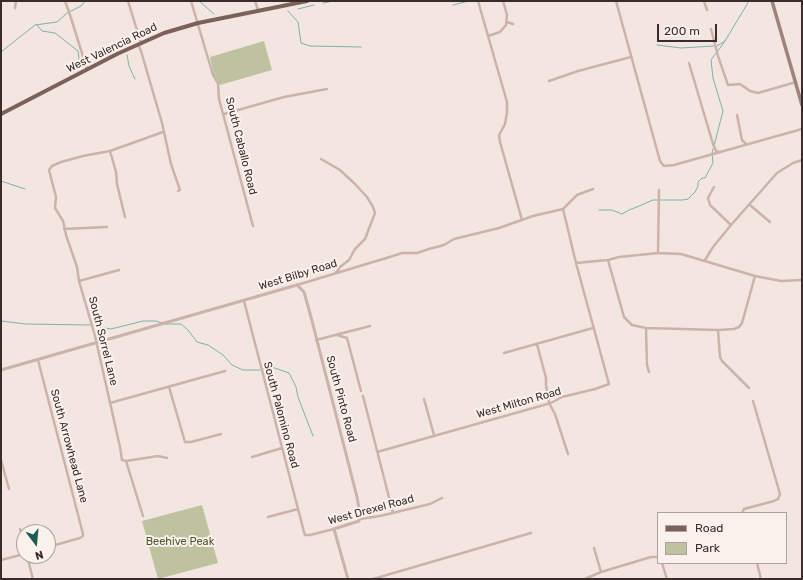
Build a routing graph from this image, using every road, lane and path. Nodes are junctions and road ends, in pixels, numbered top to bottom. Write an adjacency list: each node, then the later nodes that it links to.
1 (16, 1): 12 (street)
2 (65, 1): 25 (street)
3 (128, 1): 22 (street)
4 (191, 1): 16 (street, South Caballo Road)
5 (255, 1): 13 (street)
6 (307, 1): 13 (main road, West Valencia Road)
7 (478, 1): 21 (street)
8 (503, 1): 15 (street)
9 (616, 1): 23 (street)
10 (704, 1): 14 (street)
11 (772, 1): 27 (main road)
12 (15, 8)
13 (258, 10): 16 (main road, West Valencia Road)
14 (707, 10)
15 (507, 22): 17 (street); 18 (street)
16 (198, 23): 22 (main road, West Valencia Road); 31 (street, South Caballo Road)
17 (513, 24)
18 (505, 27): 19 (street); 21 (street)
19 (508, 29)
20 (711, 29): 27 (street)
21 (488, 36): 49 (street)
22 (139, 43): 25 (main road, West Valencia Road); 34 (street)
23 (631, 57): 26 (street); 37 (street)
24 (689, 63): 37 (street)
25 (87, 69): 30 (main road, West Valencia Road)
26 (549, 82)
27 (796, 82): 29 (main road)
28 (326, 89): 31 (street)
29 (802, 105)
30 (1, 114)
31 (224, 114): 40 (street, South Caballo Road)
32 (737, 115): 35 (street)
33 (802, 129): 35 (street)
34 (163, 132): 36 (street); 45 (street)
35 (747, 144): 37 (street)
36 (110, 151): 48 (street); 54 (street, South Sorrel Lane)
37 (719, 152)
38 (321, 159): 60 (street)
39 (802, 160): 46 (street)
40 (240, 181): 41 (street); 52 (street, South Caballo Road)
41 (235, 182)
42 (714, 187): 51 (street)
43 (593, 189): 47 (street, West Bilby Road)
44 (659, 190): 55 (street)
45 (179, 191)
46 (750, 205): 50 (street); 51 (street)
47 (563, 209): 49 (street, West Bilby Road); 58 (street)
48 (125, 217)
49 (522, 220): 60 (street, West Bilby Road)
50 (770, 222)
51 (731, 225): 57 (street)
52 (253, 226)
53 (107, 227): 54 (street)
54 (64, 229): 63 (street, South Sorrel Lane)
55 (658, 253): 56 (street); 57 (street)
56 (608, 260): 58 (street); 68 (street)
57 (705, 260): 61 (street)
58 (576, 263): 67 (street)
59 (119, 270): 63 (street)
60 (336, 273): 64 (street, West Bilby Road)
61 (755, 276): 62 (street); 69 (street)
62 (802, 280)
63 (79, 281): 72 (street, South Sorrel Lane)
64 (298, 285): 65 (street, West Bilby Road); 71 (street, South Pinto Road)
65 (244, 301): 72 (street, West Bilby Road); 89 (street, South Palomino Road)
66 (370, 326): 70 (street)
67 (593, 328): 73 (street); 86 (street, West Milton Road)
68 (646, 328): 69 (street); 78 (street)
69 (718, 330): 80 (street)
70 (336, 335): 71 (street); 81 (street)
71 (316, 340): 103 (street, South Pinto Road)
72 (96, 343): 75 (street, West Bilby Road); 85 (street, South Sorrel Lane)
73 (537, 344): 74 (street); 86 (street)
74 (504, 353)
75 (38, 360): 76 (street, West Bilby Road); 107 (street, South Arrowhead Lane)
76 (1, 370)
77 (225, 371): 79 (street)
78 (649, 372)
79 (169, 387): 85 (street); 87 (street)
80 (749, 388)
81 (361, 391)
82 (363, 396): 90 (street)
83 (424, 399): 88 (street)
84 (753, 401): 99 (street)
85 (110, 403): 95 (street, South Sorrel Lane)
86 (549, 403): 88 (street, West Milton Road); 91 (street)
87 (221, 434)
88 (434, 436): 90 (street, West Milton Road)
89 (282, 448): 92 (street); 98 (street, South Palomino Road)
90 (378, 452): 100 (street)
91 (568, 454)
92 (252, 457)
93 (167, 458): 95 (street)
94 (1, 460): 96 (street)
95 (126, 461): 101 (street, South Sorrel Lane)
96 (9, 489)
97 (442, 498): 100 (street, West Drexel Road)
98 (298, 508): 102 (street); 106 (street, South Palomino Road)
99 (742, 512)
100 (393, 513): 103 (street, West Drexel Road)
101 (143, 516)
102 (268, 517)
103 (360, 519): 104 (street, West Drexel Road)
104 (334, 528): 106 (street, West Drexel Road); 117 (street)
105 (531, 533): 118 (street)
106 (304, 534)
107 (56, 545)
108 (594, 548): 115 (street)
109 (16, 556): 111 (street)
110 (657, 557): 115 (street)
111 (1, 560)
112 (29, 564): 116 (street)
113 (662, 564): 120 (street)
114 (757, 564): 121 (street)
115 (601, 572): 119 (street)
116 (34, 579)
117 (348, 579)
118 (373, 579)
119 (585, 579)
120 (667, 579)
121 (761, 579)

